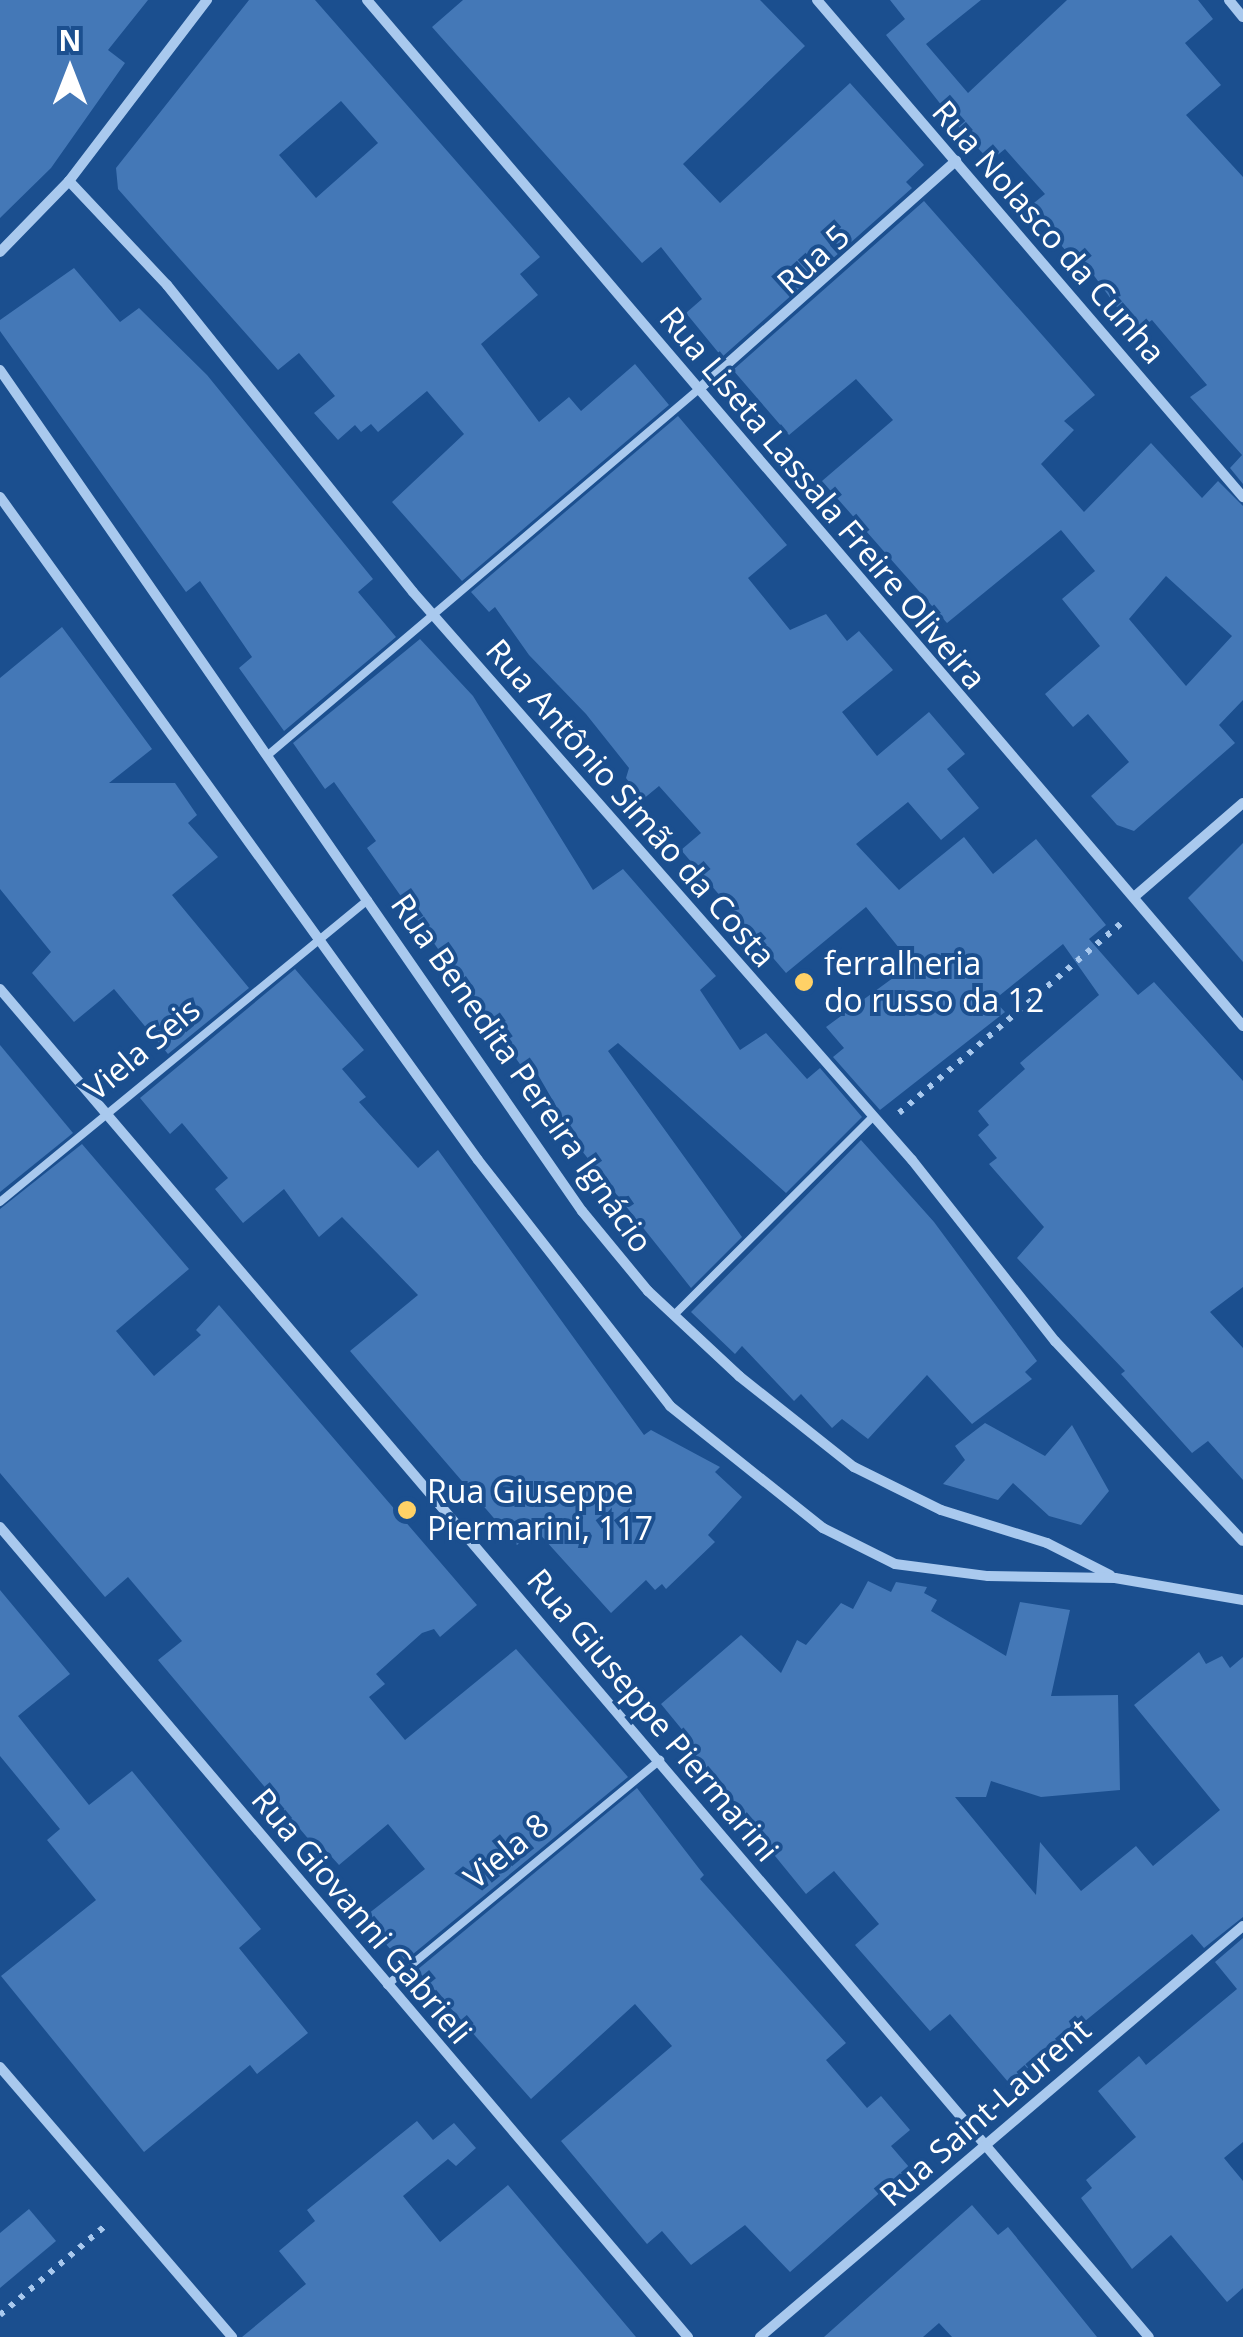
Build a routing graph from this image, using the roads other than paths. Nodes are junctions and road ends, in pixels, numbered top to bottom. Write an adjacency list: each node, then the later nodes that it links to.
1 (207, 0): 7 (street)
2 (367, 0): 10 (street, Rua Liseta Lassala Freire Oliveira)
3 (817, 0): 6 (street, Rua Nolasco da Cunha)
4 (1230, 0): 5 (street)
5 (1243, 17)
6 (956, 161): 10 (street, Rua 5); 12 (street, Rua Nolasco da Cunha)
7 (69, 182): 8 (street); 13 (street, Rua Antônio Simão da Costa)
8 (0, 252)
9 (0, 370): 14 (street, Rua Benedita Pereira Ignácio)
10 (700, 389): 13 (lane); 17 (street, Rua Liseta Lassala Freire Oliveira)
11 (0, 497): 18 (street)
12 (1243, 497)
13 (432, 614): 14 (lane); 22 (street, Rua Antônio Simão da Costa)
14 (268, 754): 16 (street, Rua Benedita Pereira Ignácio)
15 (1243, 803): 17 (street)
16 (368, 900): 18 (lane, Viela Seis); 24 (street, Rua Benedita Pereira Ignácio)
17 (1138, 902): 20 (street, Rua Liseta Lassala Freire Oliveira)
18 (318, 936): 21 (lane, Viela Seis); 27 (street)
19 (0, 988): 21 (street, Rua Giuseppe Piermarini)
20 (1243, 1026)
21 (107, 1110): 23 (lane, Viela Seis); 29 (street, Rua Giuseppe Piermarini)
22 (874, 1117): 24 (lane); 26 (street, Rua Antônio Simão da Costa)
23 (0, 1202)
24 (674, 1315): 27 (street, Rua Benedita Pereira Ignácio)
25 (0, 1527): 31 (street, Rua Giovanni Gabrieli)
26 (1243, 1541)
27 (1115, 1578): 28 (street)
28 (1243, 1600)
29 (660, 1760): 31 (lane, Viela 8); 33 (street, Rua Giuseppe Piermarini)
30 (1243, 1926): 33 (street, Rua Saint-Laurent)
31 (388, 1985): 35 (street, Rua Giovanni Gabrieli)
32 (0, 2067): 34 (street)
33 (987, 2143): 36 (street, Rua Saint-Laurent); 37 (street, Rua Giuseppe Piermarini)
34 (232, 2337)
35 (688, 2337)
36 (760, 2337)
37 (1150, 2337)

